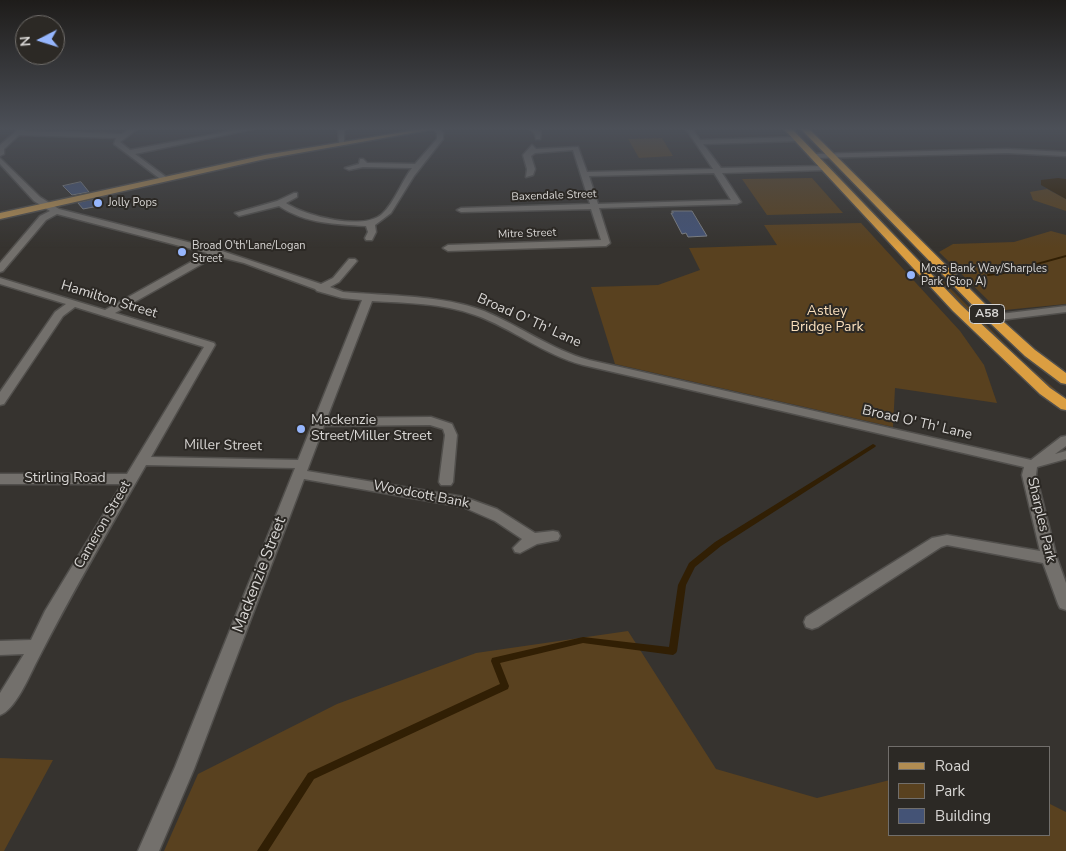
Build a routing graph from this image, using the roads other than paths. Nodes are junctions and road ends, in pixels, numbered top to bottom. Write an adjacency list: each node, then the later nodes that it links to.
1 (825, 168): 40 (highway, A58)
2 (8, 169): 18 (street, Broad O' Th' Lane)
3 (148, 169): 15 (street)
4 (214, 169): 15 (main road)
5 (415, 169): 24 (street)
6 (531, 169): 13 (street)
7 (582, 169): 12 (street)
8 (786, 169): 10 (street)
9 (843, 169): 36 (highway, A58)
10 (717, 170): 12 (street); 19 (street, Baxendale Street)
11 (519, 174): 13 (street)
12 (584, 174): 19 (street)
13 (529, 175): 14 (street)
14 (539, 176)
15 (163, 180): 18 (main road)
16 (294, 195): 17 (street)
17 (280, 203): 22 (street); 24 (street)
18 (47, 206): 21 (street, Broad O' Th' Lane); 23 (main road)
19 (594, 206): 20 (street, Baxendale Street); 26 (street, Mitre Street)
20 (461, 210)
21 (56, 211): 27 (street, Broad O' Th' Lane); 29 (street)
22 (238, 213)
23 (0, 216)
24 (370, 224): 25 (street)
25 (369, 238)
26 (448, 248)
27 (216, 252): 31 (street, Broad O' Th' Lane); 35 (street)
28 (352, 261): 31 (street)
29 (0, 269)
30 (0, 281): 33 (street, Hamilton Street)
31 (320, 289): 32 (street, Broad O' Th' Lane)
32 (368, 298): 41 (street, Mackenzie Street); 45 (street, Broad O' Th' Lane)
33 (74, 303): 35 (street, Hamilton Street); 39 (street)
34 (1066, 309): 36 (street)
35 (107, 313): 37 (street, Hamilton Street)
36 (992, 318): 38 (highway, A58)
37 (210, 345): 44 (street, Cameron Street)
38 (1066, 380)
39 (0, 400)
40 (1066, 406)
41 (320, 422): 46 (street, Mackenzie Street); 49 (street)
42 (1066, 440): 45 (street)
43 (1066, 455): 45 (street)
44 (141, 461): 46 (street, Miller Street); 48 (street, Cameron Street)
45 (1031, 464): 53 (street, Sharples Park)
46 (302, 469): 51 (street, Woodcott Bank); 59 (street, Mackenzie Street)
47 (0, 479): 48 (street, Stirling Road)
48 (130, 479): 57 (street, Cameron Street)
49 (446, 482)
50 (553, 536): 51 (street)
51 (533, 539): 52 (street)
52 (520, 548)
53 (1048, 558): 54 (street, Sharples Park); 55 (street)
54 (1066, 604)
55 (812, 622)
56 (0, 648): 57 (street)
57 (36, 648): 58 (street, Cameron Street)
58 (0, 707)
59 (148, 851)

